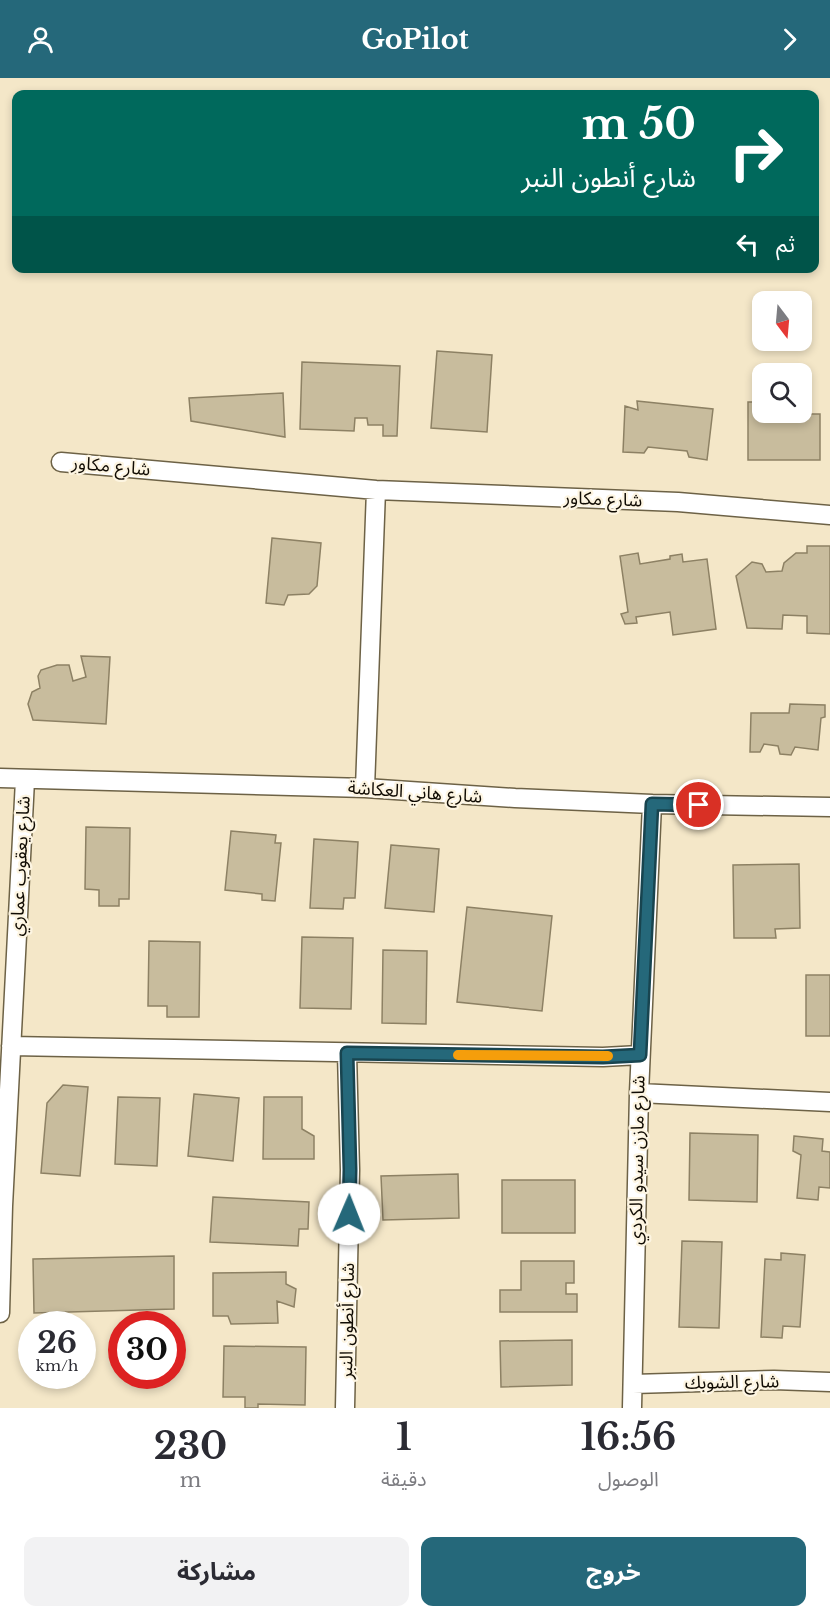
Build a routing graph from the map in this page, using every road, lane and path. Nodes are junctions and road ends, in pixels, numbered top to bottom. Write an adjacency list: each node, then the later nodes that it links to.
1 (61, 462): 2 (street, شارع مكاور)
2 (376, 489): 3 (street, شارع مكاور); 6 (street)
3 (830, 515)
4 (0, 778): 5 (street, شارع هاني العكاشة)
5 (25, 780): 6 (street, شارع هاني العكاشة); 9 (street, شارع يعقوب عماري)
6 (365, 788): 7 (street, شارع هاني العكاشة)
7 (652, 804): 8 (street, شارع هاني العكاشة); 11 (street, شارع مازن سيدو الكردي)
8 (830, 807)
9 (11, 1046): 10 (street); 14 (street, شارع يعقوب عماري)
10 (347, 1053): 11 (street); 17 (street, شارع أنطون النبر)
11 (640, 1055): 12 (street, شارع مازن سيدو الكردي)
12 (639, 1093): 13 (street); 16 (street, شارع مازن سيدو الكردي)
13 (830, 1101)
14 (0, 1312)
15 (830, 1382): 16 (street, شارع الشوبك)
16 (633, 1384): 18 (street, شارع مازن سيدو الكردي)
17 (345, 1408)
18 (632, 1408)

